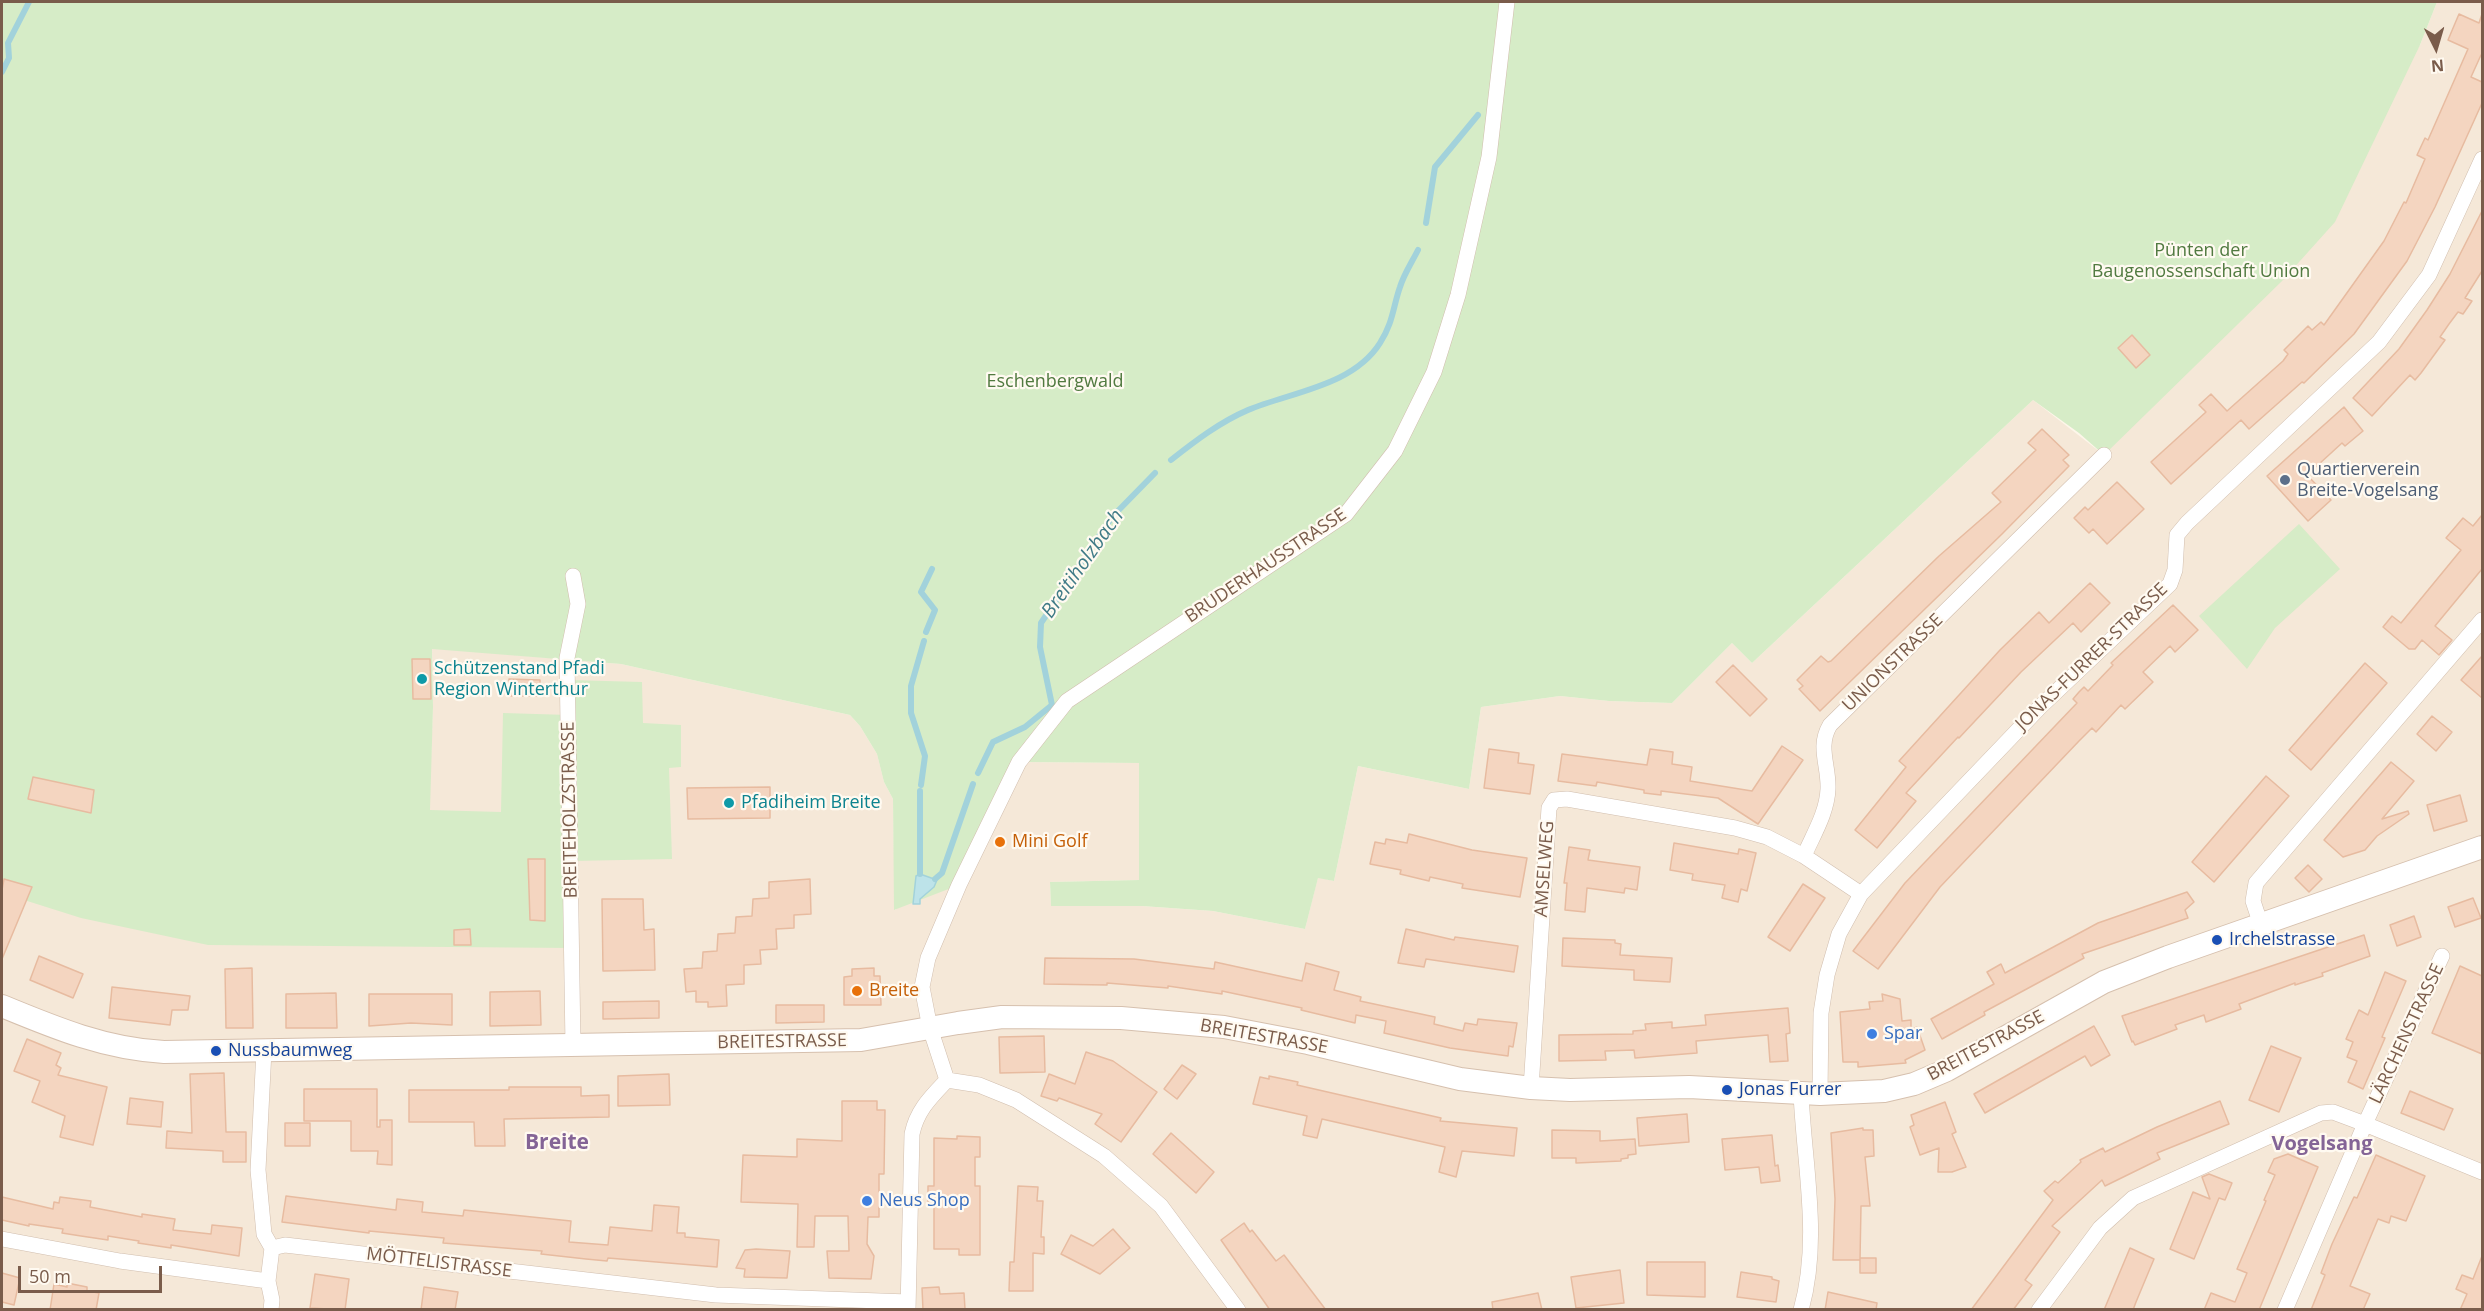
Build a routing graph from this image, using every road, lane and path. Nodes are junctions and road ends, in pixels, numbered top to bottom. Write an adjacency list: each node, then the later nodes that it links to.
1 (1507, 2): 12 (street, BRUDERHAUSSTRASSE)
2 (2482, 159): 8 (street, JONAS-FURRER-STRASSE)
3 (2104, 456): 7 (street, UNIONSTRASSE)
4 (573, 576): 13 (street, BREITEHOLZSTRASSE)
5 (2482, 620): 9 (street)
6 (2482, 847): 9 (main road, BREITESTRASSE)
7 (1804, 856): 8 (street); 16 (street, AMSELWEG)
8 (1861, 894): 17 (street, JONAS-FURRER-STRASSE)
9 (2261, 925): 17 (main road, BREITESTRASSE)
10 (2442, 956): 18 (street, LÄRCHENSTRASSE)
11 (2, 1006): 14 (main road, BREITESTRASSE)
12 (930, 1028): 13 (main road, BREITESTRASSE); 15 (street, BRUDERHAUSSTRASSE); 16 (main road, BREITESTRASSE)
13 (573, 1046): 14 (main road, BREITESTRASSE)
14 (264, 1050): 21 (street)
15 (947, 1080): 23 (street); 25 (street)
16 (1530, 1088): 17 (main road, BREITESTRASSE)
17 (1811, 1093): 26 (street, JONAS-FURRER-STRASSE)
18 (2365, 1124): 19 (street); 27 (street); 28 (street, LÄRCHENSTRASSE)
19 (2482, 1172)
20 (2, 1239): 22 (street)
21 (272, 1248): 22 (street); 23 (street, MÖTTELISTRASSE)
22 (268, 1281): 24 (street)
23 (908, 1306)
24 (271, 1310)
25 (1238, 1310)
26 (1801, 1310)
27 (2039, 1310)
28 (2285, 1310)

